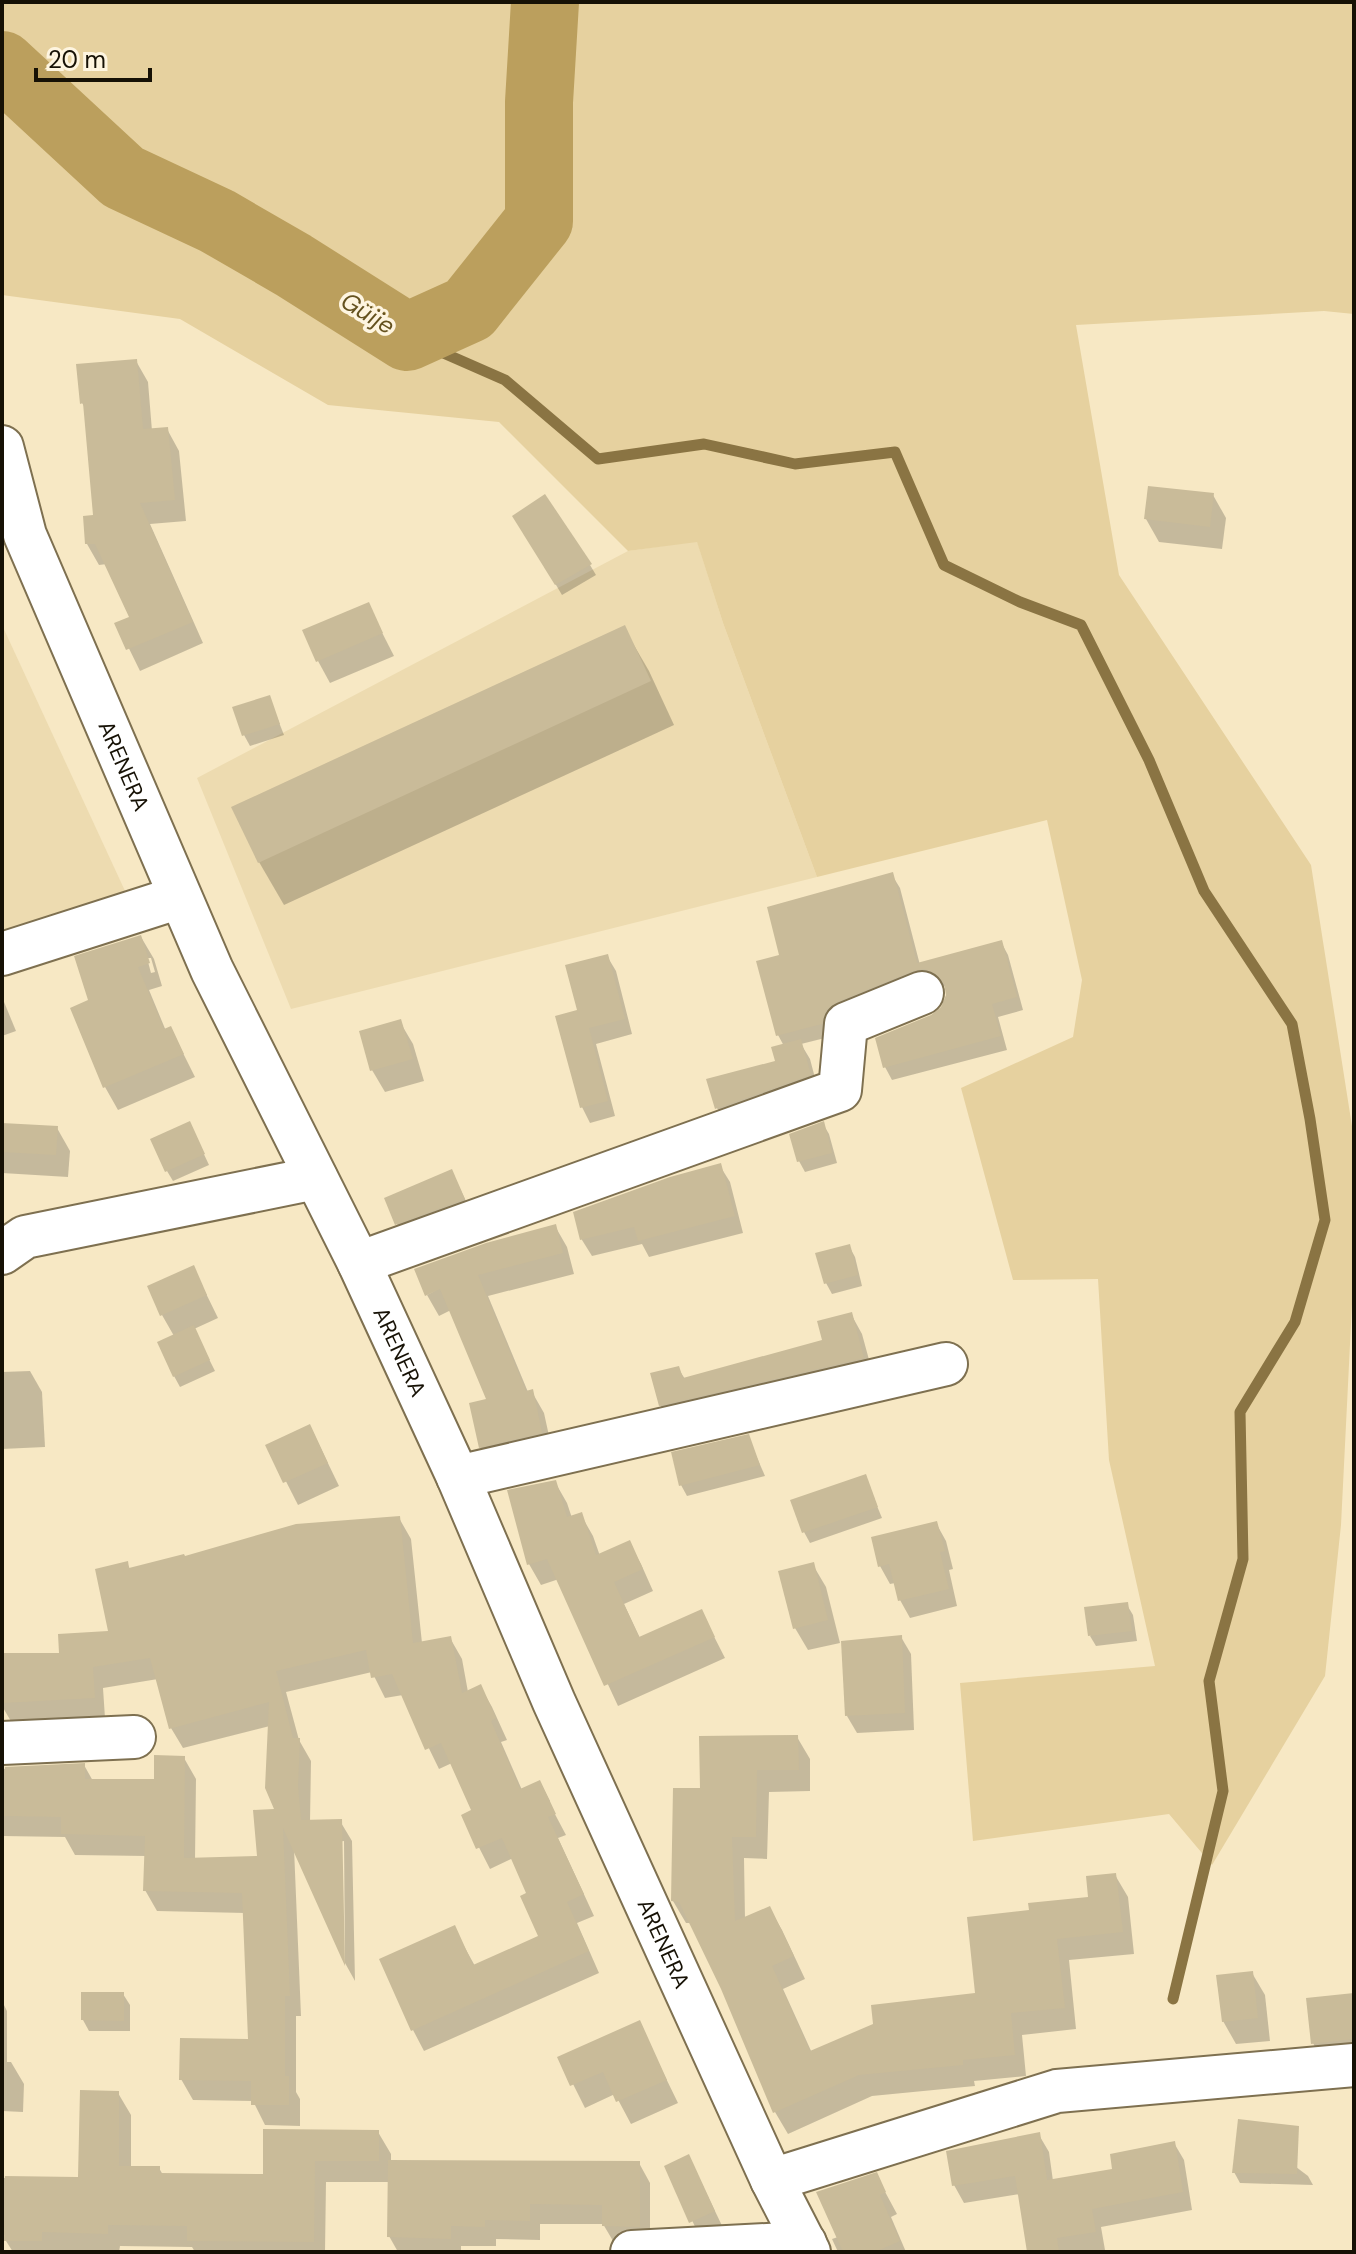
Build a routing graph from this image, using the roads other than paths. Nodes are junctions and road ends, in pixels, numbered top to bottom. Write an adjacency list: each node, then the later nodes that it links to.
1 (2, 447): 2 (street, ARENERA)
2 (180, 897): 3 (street); 5 (street, ARENERA)
3 (2, 954)
4 (922, 993): 7 (street)
5 (316, 1178): 6 (street); 7 (street, ARENERA)
6 (2, 1253)
7 (359, 1263): 9 (street, ARENERA)
8 (946, 1364): 9 (street)
9 (458, 1477): 13 (street, ARENERA)
10 (134, 1737): 11 (street)
11 (2, 1743)
12 (1354, 2065): 13 (street)
13 (772, 2180): 14 (street, ARENERA)
14 (807, 2248): 15 (street)
15 (632, 2252)

